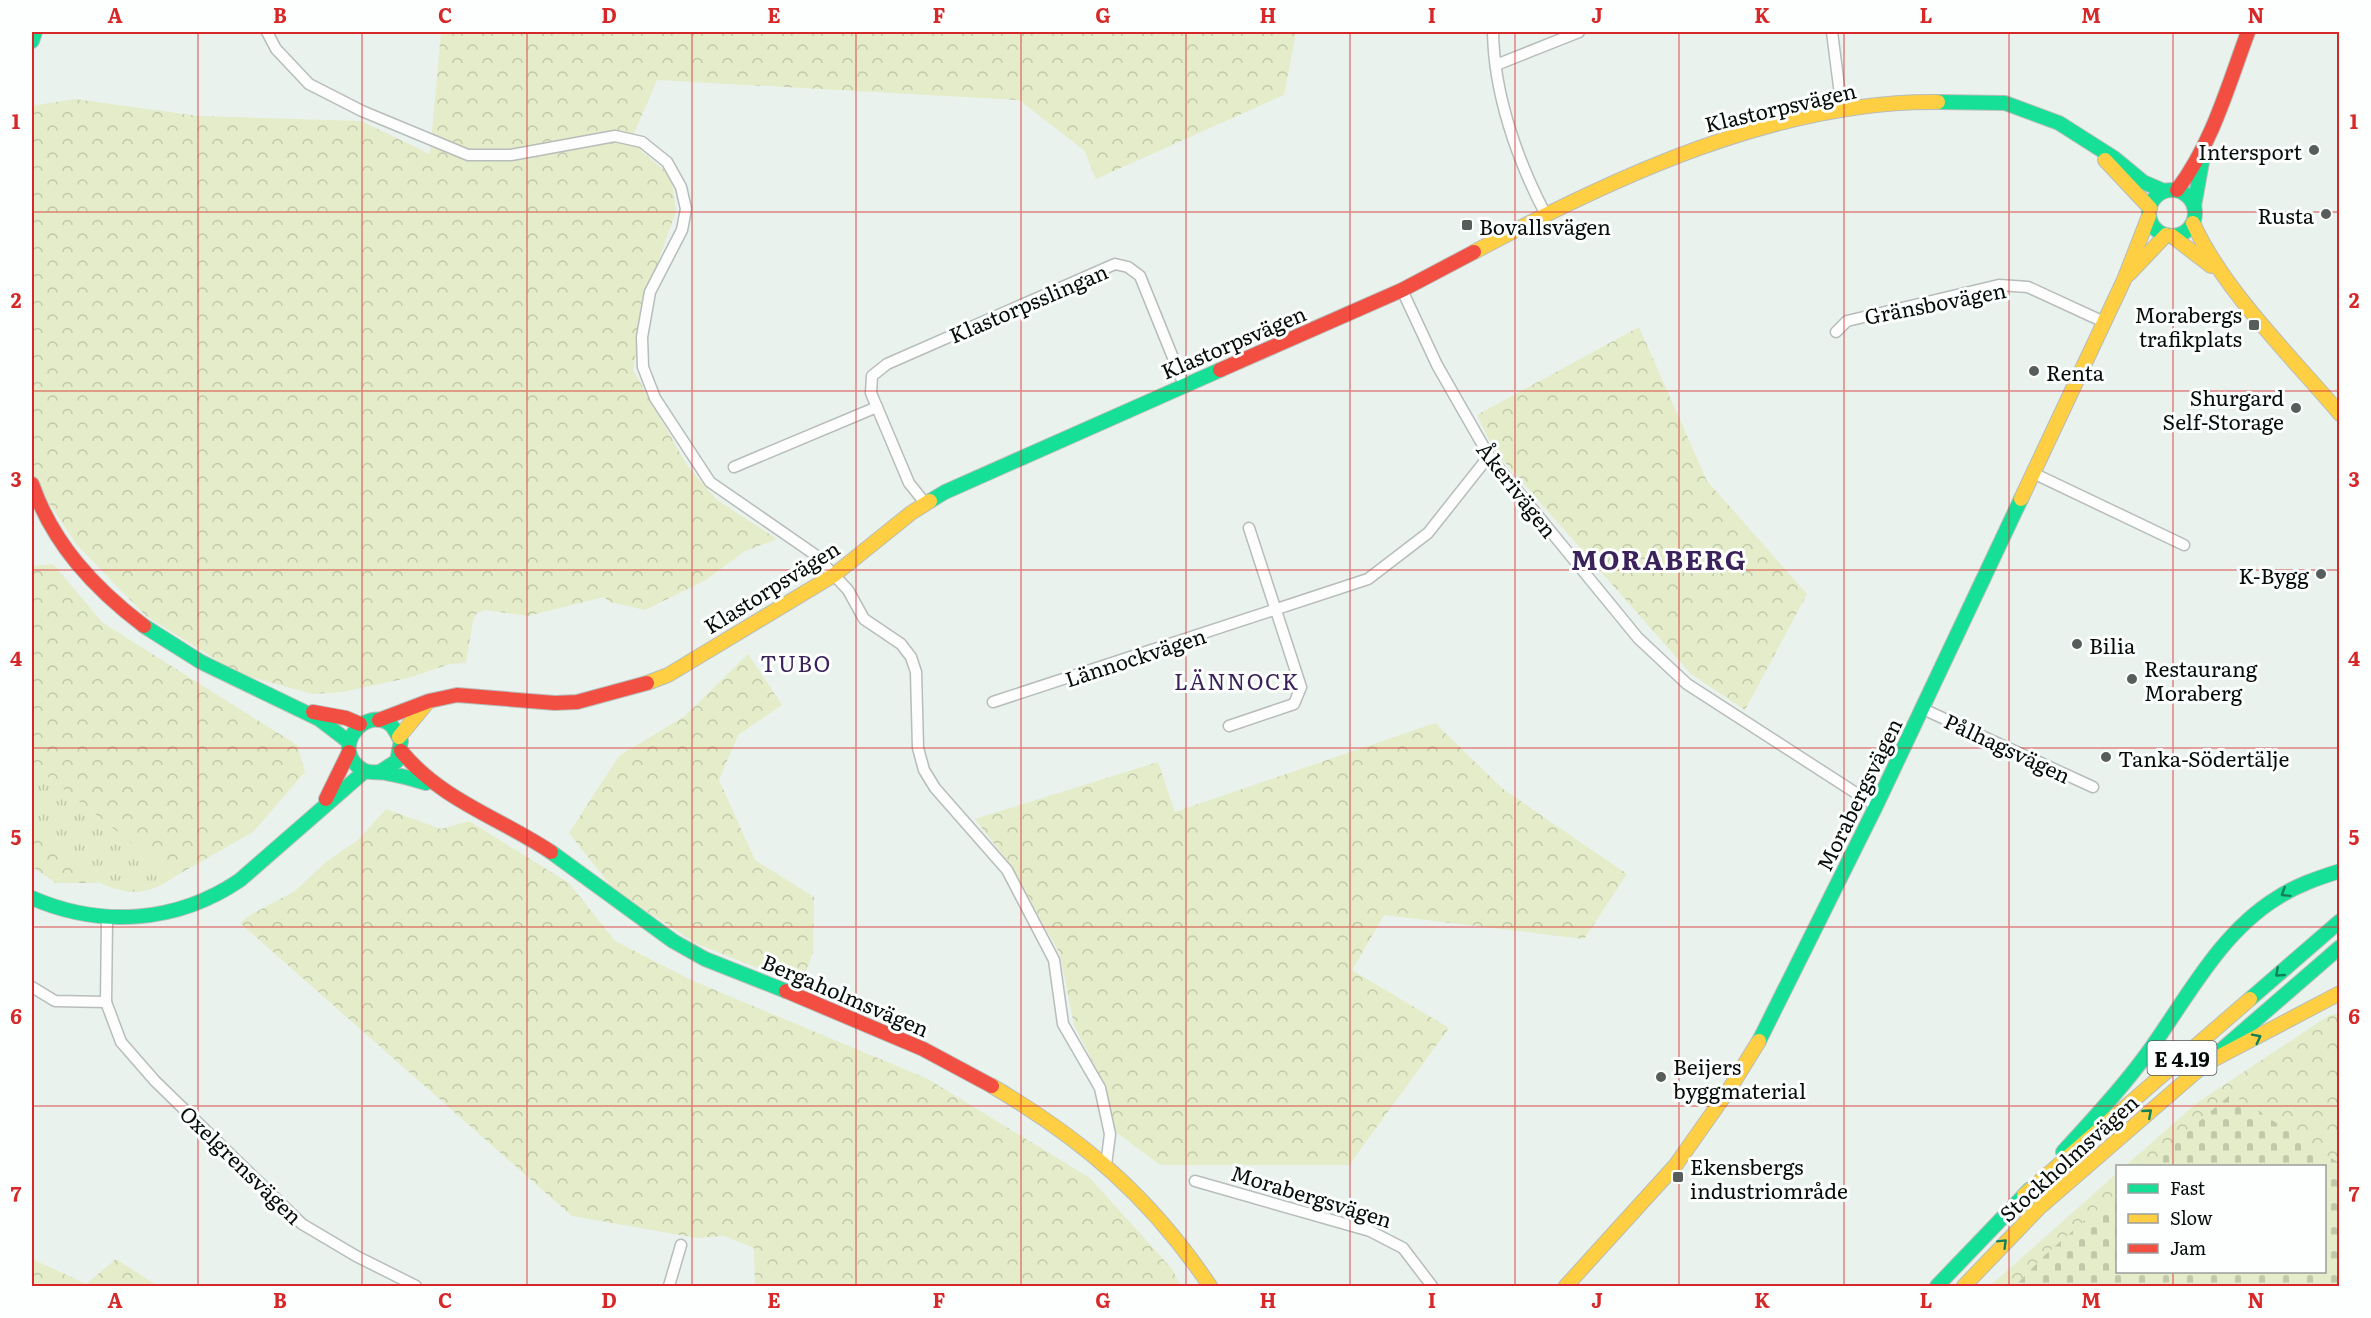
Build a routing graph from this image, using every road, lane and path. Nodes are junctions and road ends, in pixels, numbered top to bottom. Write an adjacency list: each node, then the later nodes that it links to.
1 (35, 32): 7 (main road)
2 (267, 32): 33 (street)
3 (1493, 32): 8 (street)
4 (1579, 32): 8 (street)
5 (1832, 32): 9 (street)
6 (2248, 32): 10 (main road)
7 (32, 41)
8 (1496, 65): 15 (street)
9 (1842, 110): 11 (main road, Klastorpsvägen); 15 (main road, Klastorpsvägen)
10 (2212, 126): 12 (main road); 13 (main road)
11 (2083, 137): 12 (main road, Klastorpsvägen); 14 (main road, Klastorpsvägen)
12 (2170, 191): 13 (main road); 14 (main road)
13 (2194, 206): 16 (main road)
14 (2149, 212): 17 (main road); 18 (main road, Morabergsvägen)
15 (1546, 215): 20 (main road, Klastorpsvägen)
16 (2193, 223): 17 (main road); 19 (main road)
17 (2169, 236): 18 (main road, Morabergsvägen); 19 (main road)
18 (2124, 280): 21 (main road, Morabergsvägen)
19 (2226, 280): 25 (main road)
20 (1402, 290): 23 (main road, Klastorpsvägen); 26 (street, Åkerivägen)
21 (2104, 322): 22 (street, Gränsbovägen); 28 (main road, Morabergsvägen)
22 (1836, 332)
23 (1184, 385): 24 (street, Klastorpsslingan); 30 (main road, Klastorpsvägen)
24 (877, 406): 27 (street); 30 (street, Klastorpsslingan)
25 (2340, 414)
26 (1489, 456): 34 (street, Lännockvägen); 48 (street, Åkerivägen)
27 (734, 467)
28 (2033, 473): 32 (street); 38 (main road, Morabergsvägen)
29 (32, 484): 37 (main road)
30 (925, 503): 33 (main road, Klastorpsvägen)
31 (1249, 528): 34 (street)
32 (2184, 545)
33 (834, 575): 35 (main road, Klastorpsvägen); 59 (street)
34 (1277, 610): 36 (street, Lännockvägen); 41 (street)
35 (429, 701): 39 (main road, Klastorpsvägen); 42 (main road)
36 (993, 702)
37 (299, 709): 40 (main road); 43 (main road)
38 (1923, 709): 47 (street, Pålhagsvägen); 48 (main road, Morabergsvägen)
39 (380, 720): 40 (main road); 42 (main road, Bergaholmsvägen)
40 (360, 724): 43 (main road)
41 (1229, 726)
42 (400, 744): 45 (main road); 46 (main road, Bergaholmsvägen)
43 (349, 747): 44 (main road); 49 (main road)
44 (365, 771): 45 (main road, Bergaholmsvägen); 49 (main road)
45 (380, 772): 46 (main road, Bergaholmsvägen)
46 (430, 784): 59 (main road, Bergaholmsvägen)
47 (2092, 787)
48 (1876, 806): 67 (main road, Morabergsvägen)
49 (319, 811): 52 (main road)
50 (2340, 871): 61 (main road, one-way to 61)
51 (32, 898): 52 (main road)
52 (107, 919): 57 (street, Oxelgrensvägen)
53 (2340, 921): 61 (main road, E 4.19, one-way to 61)
54 (2340, 947): 58 (main road, E 4.19)
55 (32, 987): 57 (street)
56 (2340, 993): 58 (main road, one-way to 56)
57 (106, 1002): 63 (street, Oxelgrensvägen)
58 (2205, 1064): 69 (main road, Stockholmsvägen / E 4.19, one-way to 58)
59 (1106, 1166): 65 (main road, Bergaholmsvägen)
60 (1195, 1181): 66 (street, Morabergsvägen)
61 (2024, 1195): 68 (main road, Stockholmsvägen / E 4.19)
62 (681, 1245): 64 (street)
63 (416, 1287)
64 (669, 1287)
65 (1210, 1287)
66 (1432, 1287)
67 (1566, 1287)
68 (1937, 1287)
69 (1964, 1287)

